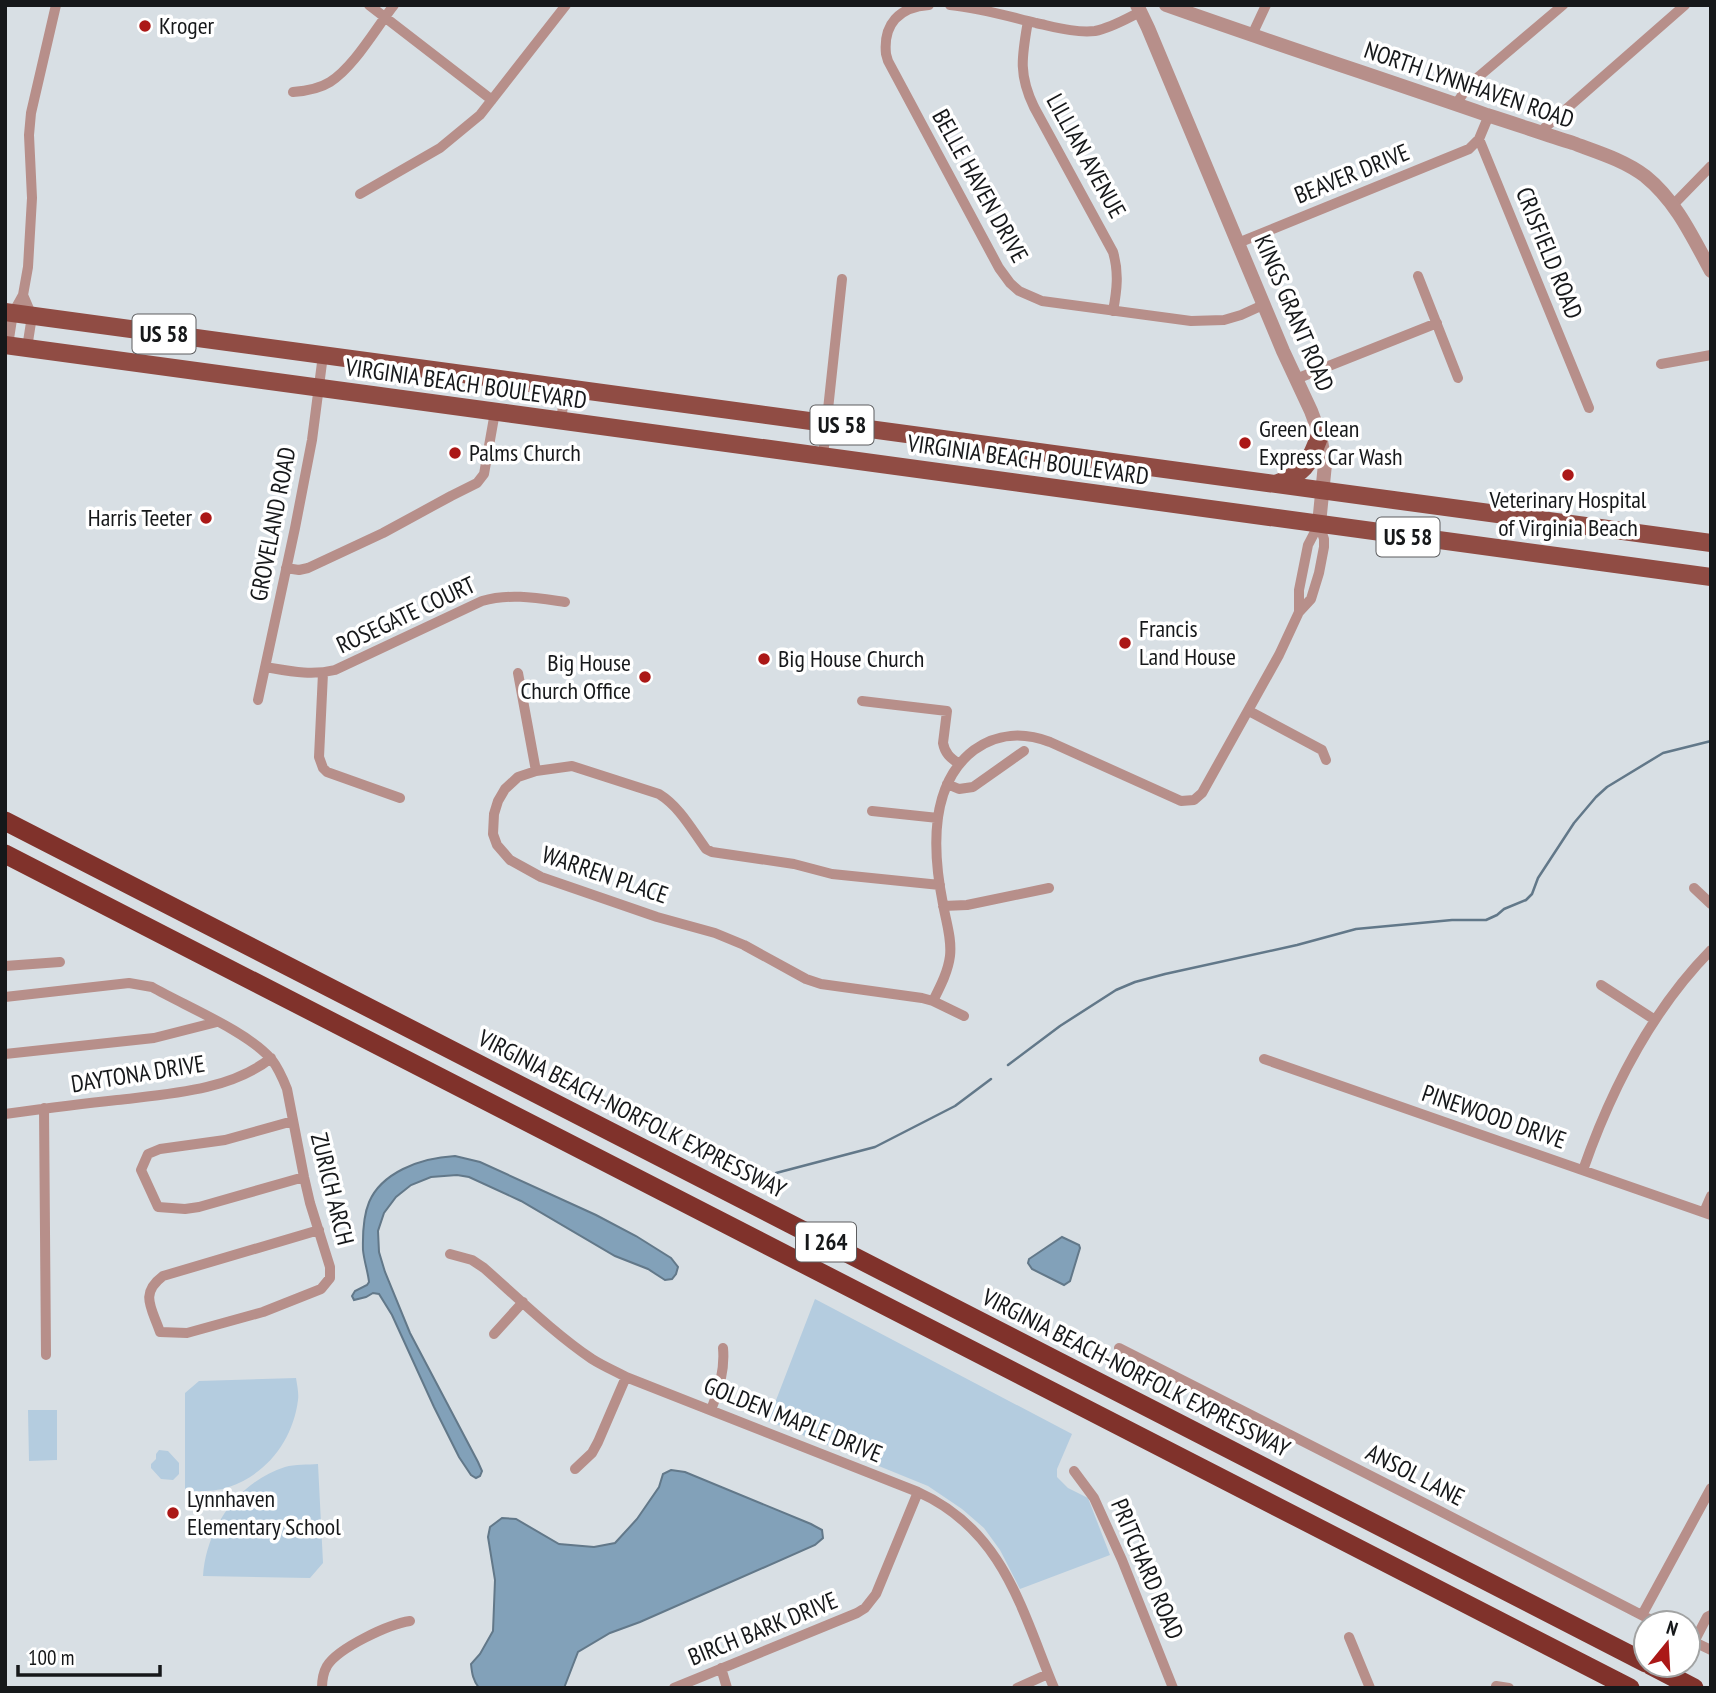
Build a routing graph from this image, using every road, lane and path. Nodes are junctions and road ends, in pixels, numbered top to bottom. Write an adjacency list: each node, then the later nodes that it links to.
1 (56, 5): 28 (street)
2 (369, 5): 12 (street)
3 (394, 5): 12 (street)
4 (566, 5): 16 (street)
5 (929, 5): 30 (street, BELLE HAVEN DRIVE)
6 (950, 5): 13 (street)
7 (1166, 5): 14 (street, NORTH LYNNHAVEN ROAD)
8 (1266, 5): 14 (street)
9 (1563, 5): 17 (street)
10 (1685, 5): 19 (street)
11 (1138, 9): 13 (street); 24 (street, KINGS GRANT ROAD)
12 (385, 17): 15 (street); 16 (street)
13 (1028, 21): 30 (street, LILLIAN AVENUE)
14 (1252, 35): 17 (street, NORTH LYNNHAVEN ROAD)
15 (293, 92)
16 (492, 100): 22 (street)
17 (1456, 104): 18 (street, NORTH LYNNHAVEN ROAD)
18 (1489, 115): 19 (street, NORTH LYNNHAVEN ROAD); 20 (street)
19 (1540, 132): 23 (street, NORTH LYNNHAVEN ROAD)
20 (1479, 139): 24 (street, BEAVER DRIVE); 43 (street, CRISFIELD ROAD)
21 (1711, 166): 23 (street)
22 (360, 194)
23 (1673, 205): 25 (street, NORTH LYNNHAVEN ROAD)
24 (1238, 243): 29 (street, KINGS GRANT ROAD)
25 (1711, 271)
26 (1418, 276): 33 (street)
27 (842, 279): 46 (street)
28 (23, 295): 31 (street); 32 (street)
29 (1263, 305): 30 (street, BELLE HAVEN DRIVE); 40 (street, KINGS GRANT ROAD)
30 (1113, 311)
31 (9, 313): 32 (main road, VIRGINIA BEACH BOULEVARD / US 58); 34 (street)
32 (32, 316): 35 (street); 36 (main road, VIRGINIA BEACH BOULEVARD / US 58)
33 (1437, 323): 39 (street); 40 (street)
34 (6, 345): 35 (main road, VIRGINIA BEACH BOULEVARD / US 58)
35 (27, 348): 41 (main road, VIRGINIA BEACH BOULEVARD / US 58)
36 (323, 355): 41 (street, GROVELAND ROAD); 42 (main road, VIRGINIA BEACH BOULEVARD / US 58)
37 (1711, 355): 38 (street)
38 (1661, 364)
39 (1458, 378)
40 (1296, 379): 47 (street, KINGS GRANT ROAD)
41 (318, 388): 44 (main road, VIRGINIA BEACH BOULEVARD / US 58); 53 (street, GROVELAND ROAD)
42 (565, 388): 45 (street); 46 (main road, VIRGINIA BEACH BOULEVARD / US 58)
43 (1589, 408)
44 (495, 412): 45 (main road, VIRGINIA BEACH BOULEVARD / US 58); 53 (street)
45 (561, 422): 48 (main road, VIRGINIA BEACH BOULEVARD / US 58)
46 (826, 423): 48 (street); 49 (main road, VIRGINIA BEACH BOULEVARD / US 58)
47 (1320, 435): 49 (main road); 50 (street, KINGS GRANT ROAD)
48 (823, 456): 51 (main road, VIRGINIA BEACH BOULEVARD / US 58)
49 (1274, 485): 50 (main road, VIRGINIA BEACH BOULEVARD / US 58)
50 (1323, 491): 51 (street, KINGS GRANT ROAD); 52 (main road, VIRGINIA BEACH BOULEVARD / US 58)
51 (1318, 524): 54 (main road, VIRGINIA BEACH BOULEVARD / US 58); 56 (street); 56 (street, KINGS GRANT ROAD)
52 (1711, 543)
53 (286, 568): 57 (street, GROVELAND ROAD)
54 (1711, 578)
55 (565, 602): 58 (street, ROSEGATE COURT)
56 (1299, 612): 62 (street, KINGS GRANT ROAD)
57 (265, 667): 58 (street, ROSEGATE COURT); 60 (street, GROVELAND ROAD)
58 (323, 673): 68 (street)
59 (518, 673): 66 (street)
60 (258, 701)
61 (862, 701): 65 (street)
62 (1249, 711): 64 (street); 65 (street, KINGS GRANT ROAD)
63 (1024, 751): 67 (street)
64 (1326, 760)
65 (960, 764): 67 (street)
66 (536, 771): 73 (street, WARREN PLACE); 83 (street, WARREN PLACE)
67 (947, 784): 70 (street)
68 (400, 797)
69 (872, 811): 70 (street)
70 (938, 818): 73 (street)
71 (5, 821): 114 (highway, VIRGINIA BEACH-NORFOLK EXPRESSWAY / I 264)
72 (5, 854): 127 (highway, I 264)
73 (940, 885): 77 (street)
74 (1694, 887): 76 (street)
75 (1049, 888): 77 (street)
76 (1711, 904)
77 (943, 906): 83 (street)
78 (1711, 950): 85 (street)
79 (60, 962): 80 (street)
80 (5, 966)
81 (1601, 985): 85 (street)
82 (5, 997): 86 (street)
83 (933, 1001): 84 (street, WARREN PLACE)
84 (964, 1016)
85 (1655, 1020): 93 (street)
86 (217, 1021): 87 (street); 88 (street)
87 (5, 1054)
88 (271, 1058): 90 (street, DAYTONA DRIVE); 92 (street, ZURICH ARCH)
89 (1264, 1059): 93 (street, PINEWOOD DRIVE)
90 (44, 1108): 91 (street, DAYTONA DRIVE); 103 (street)
91 (5, 1114)
92 (293, 1121): 94 (street, ZURICH ARCH); 94 (street)
93 (1583, 1170): 96 (street, PINEWOOD DRIVE)
94 (304, 1177): 97 (street, ZURICH ARCH)
95 (1711, 1196): 96 (street)
96 (1707, 1213)
97 (319, 1230): 97 (street, ZURICH ARCH)
98 (450, 1254): 99 (street, GOLDEN MAPLE DRIVE)
99 (523, 1302): 100 (street); 104 (street, GOLDEN MAPLE DRIVE)
100 (494, 1334)
101 (723, 1348): 105 (street)
102 (1119, 1348): 111 (street, ANSOL LANE)
103 (46, 1355)
104 (626, 1377): 105 (street, GOLDEN MAPLE DRIVE); 106 (street)
105 (711, 1410): 109 (street, GOLDEN MAPLE DRIVE)
106 (575, 1469)
107 (1074, 1471): 124 (street, PRITCHARD ROAD)
108 (1711, 1488): 110 (street)
109 (918, 1492): 115 (street, BIRCH BARK DRIVE); 116 (street, GOLDEN MAPLE DRIVE)
110 (1645, 1609)
111 (1632, 1610)
112 (410, 1621): 119 (street)
113 (1349, 1637): 125 (street)
114 (1632, 1656)
115 (721, 1668): 120 (street, BIRCH BARK DRIVE); 121 (street)
116 (1048, 1674): 122 (street); 123 (street, GOLDEN MAPLE DRIVE)
117 (1677, 1679): 128 (highway, VIRGINIA BEACH-NORFOLK EXPRESSWAY / I 264)
118 (1496, 1686): 126 (street)
119 (322, 1688)
120 (674, 1688)
121 (727, 1688)
122 (1017, 1688)
123 (1054, 1688)
124 (1173, 1688)
125 (1370, 1688)
126 (1508, 1688)
127 (1630, 1688)
128 (1694, 1688)

